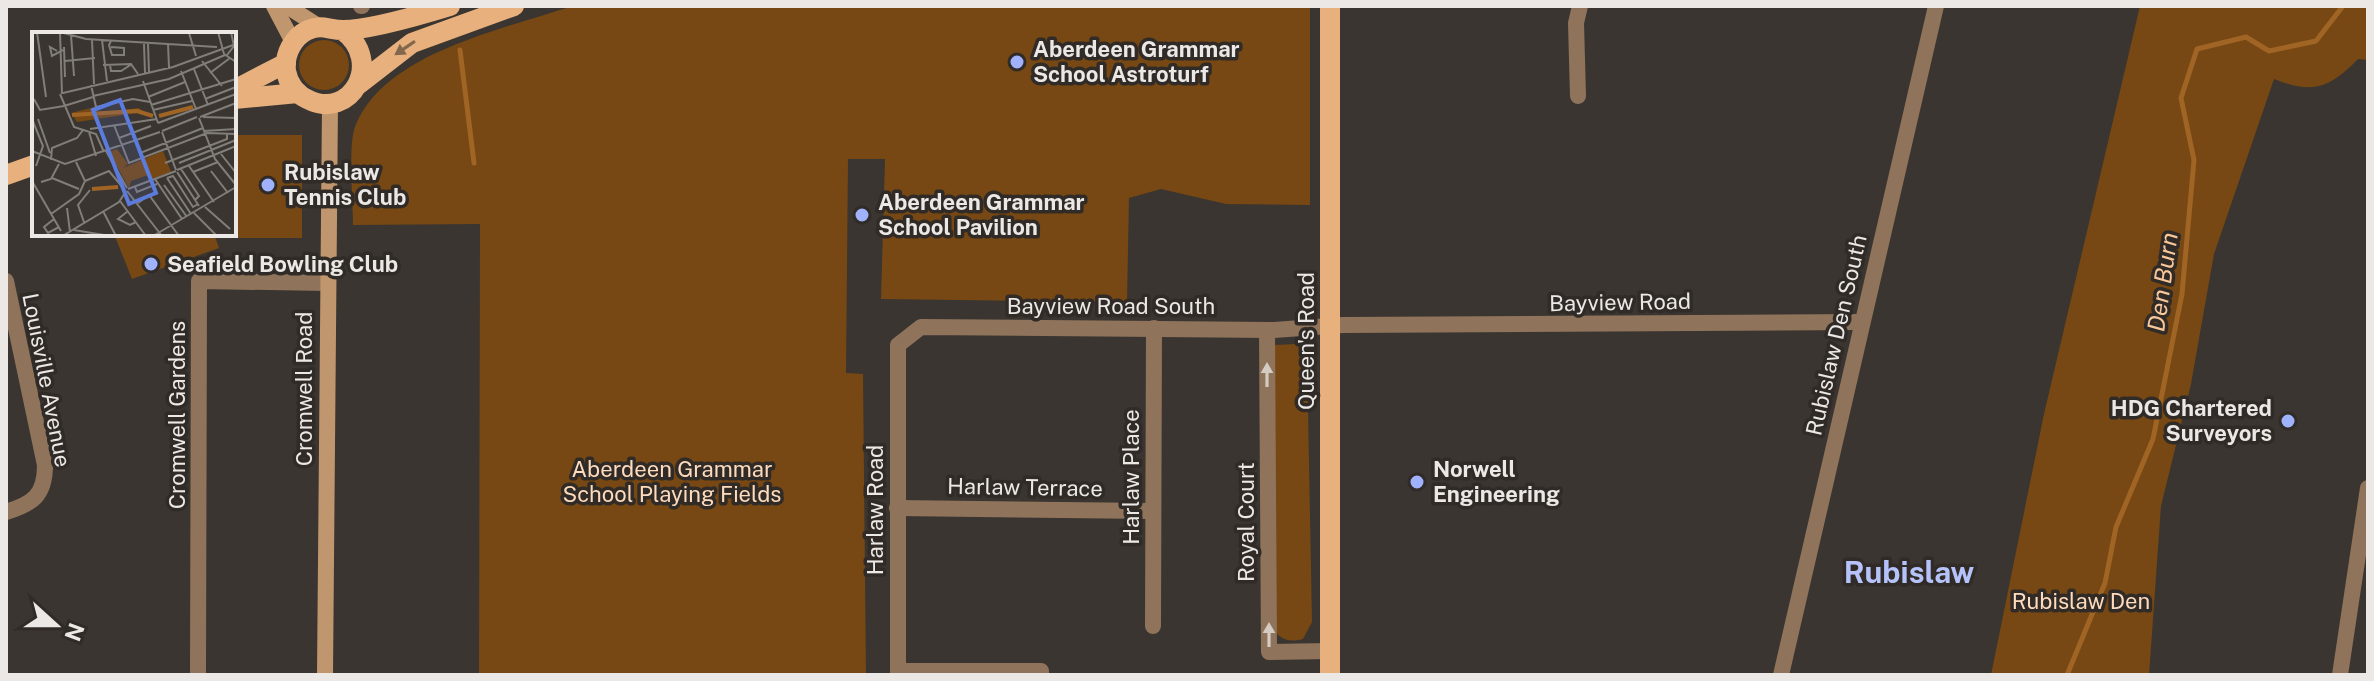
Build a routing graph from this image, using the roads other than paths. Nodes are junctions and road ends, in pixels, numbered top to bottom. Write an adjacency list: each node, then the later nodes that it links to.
1 (274, 6): 10 (street)
2 (287, 6): 8 (street)
3 (450, 6): 9 (main road)
4 (514, 6): 12 (main road, one-way to 12)
5 (1330, 6): 23 (main road, Queen's Road)
6 (1580, 6): 15 (street)
7 (1936, 6): 22 (street, Rubislaw Den South)
8 (318, 26): 9 (main road); 10 (main road)
9 (342, 30): 12 (main road)
10 (293, 42): 11 (main road)
11 (286, 63): 13 (main road); 14 (main road)
12 (359, 84): 17 (main road)
13 (236, 89)
14 (298, 93): 16 (main road); 17 (main road)
15 (1578, 96)
16 (236, 99)
17 (330, 103): 21 (street, Cromwell Road)
18 (32, 166): 19 (main road)
19 (6, 175)
20 (6, 281): 30 (street, Louisville Avenue)
21 (326, 283): 34 (street, Cromwell Gardens); 35 (street, Cromwell Road)
22 (1862, 322): 23 (street, Bayview Road); 38 (street, Rubislaw Den South)
23 (1330, 327): 25 (street, Bayview Road South); 32 (main road, Queen's Road)
24 (1154, 328): 25 (street, Bayview Road South); 26 (street, Bayview Road South); 29 (street, Harlaw Place)
25 (1267, 330): 32 (street, Royal Court, one-way to 25)
26 (898, 345): 28 (street, Harlaw Road)
27 (2368, 488): 39 (street)
28 (897, 508): 29 (street, Harlaw Terrace); 33 (street, Harlaw Road)
29 (1152, 511): 31 (street, Harlaw Place)
30 (6, 512)
31 (1153, 626)
32 (1330, 651): 37 (main road, Queen's Road)
33 (898, 673): 36 (street)
34 (198, 675)
35 (325, 675)
36 (1041, 675)
37 (1330, 675)
38 (1781, 675)
39 (2340, 675)

